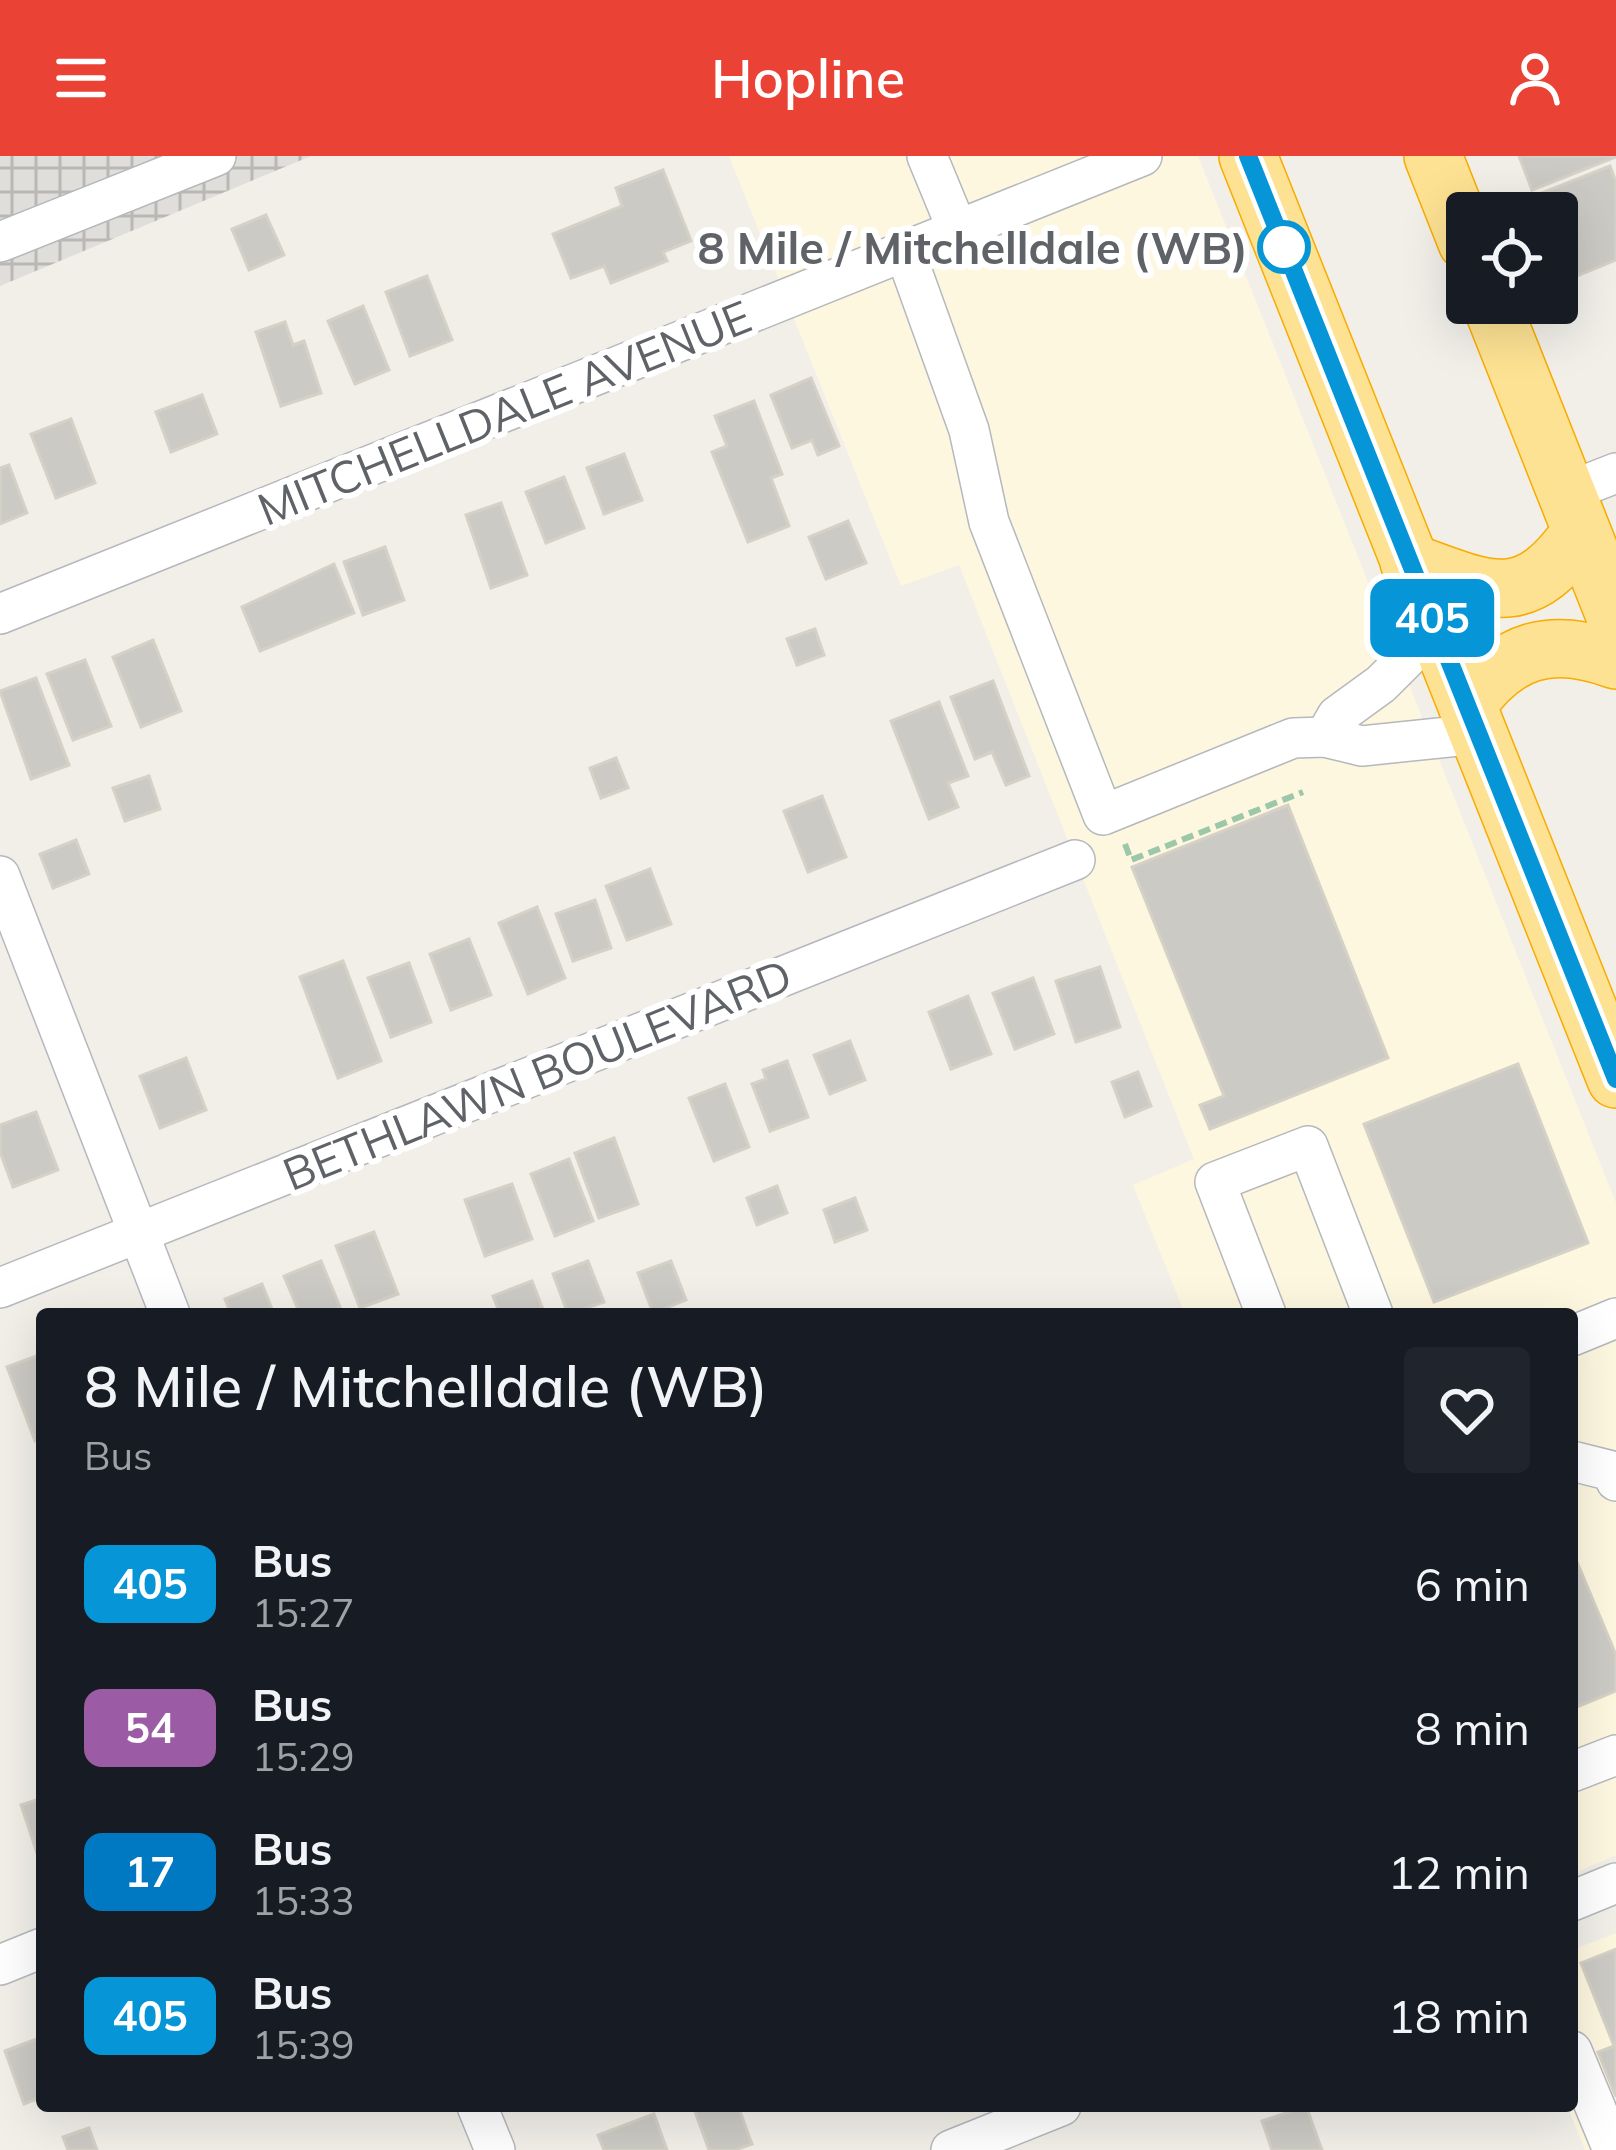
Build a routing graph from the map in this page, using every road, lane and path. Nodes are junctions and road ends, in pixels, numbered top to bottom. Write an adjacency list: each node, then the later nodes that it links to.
1 (216, 156): 8 (street)
2 (927, 156): 7 (street)
3 (1142, 156): 7 (street, MITCHELLDALE AVENUE)
4 (1248, 156): 12 (highway)
5 (1433, 156): 6 (highway)
6 (1447, 192)
7 (958, 231): 9 (street, MITCHELLDALE AVENUE)
8 (0, 242)
9 (905, 252): 13 (street, MITCHELLDALE AVENUE); 18 (street)
10 (1501, 324): 11 (highway)
11 (1587, 499): 12 (highway); 14 (highway)
12 (1409, 562): 15 (highway)
13 (0, 614)
14 (1616, 618)
15 (1436, 629): 17 (highway); 18 (street)
16 (1616, 660): 17 (highway)
17 (1472, 720): 18 (street); 23 (highway)
18 (1324, 737)
19 (1303, 791): 20 (path)
20 (1124, 844)
21 (1075, 860): 24 (street, BETHLAWN BOULEVARD)
22 (0, 876): 24 (street)
23 (1616, 1079)
24 (139, 1233): 25 (street, BETHLAWN BOULEVARD); 26 (street)
25 (0, 1288)
26 (168, 1308)
27 (1264, 1308): 28 (street)
28 (1370, 1308)
29 (1616, 1318): 30 (street)
30 (1578, 1334)
31 (1578, 1463): 32 (street)
32 (1616, 1480)
33 (1616, 1755): 34 (street)
34 (1578, 1770)
35 (36, 1950): 36 (street)
36 (0, 1965)
37 (1578, 2066): 42 (street)
38 (479, 2112): 40 (street)
39 (1046, 2112): 41 (street)
40 (495, 2150)
41 (951, 2150)
42 (1612, 2150)

